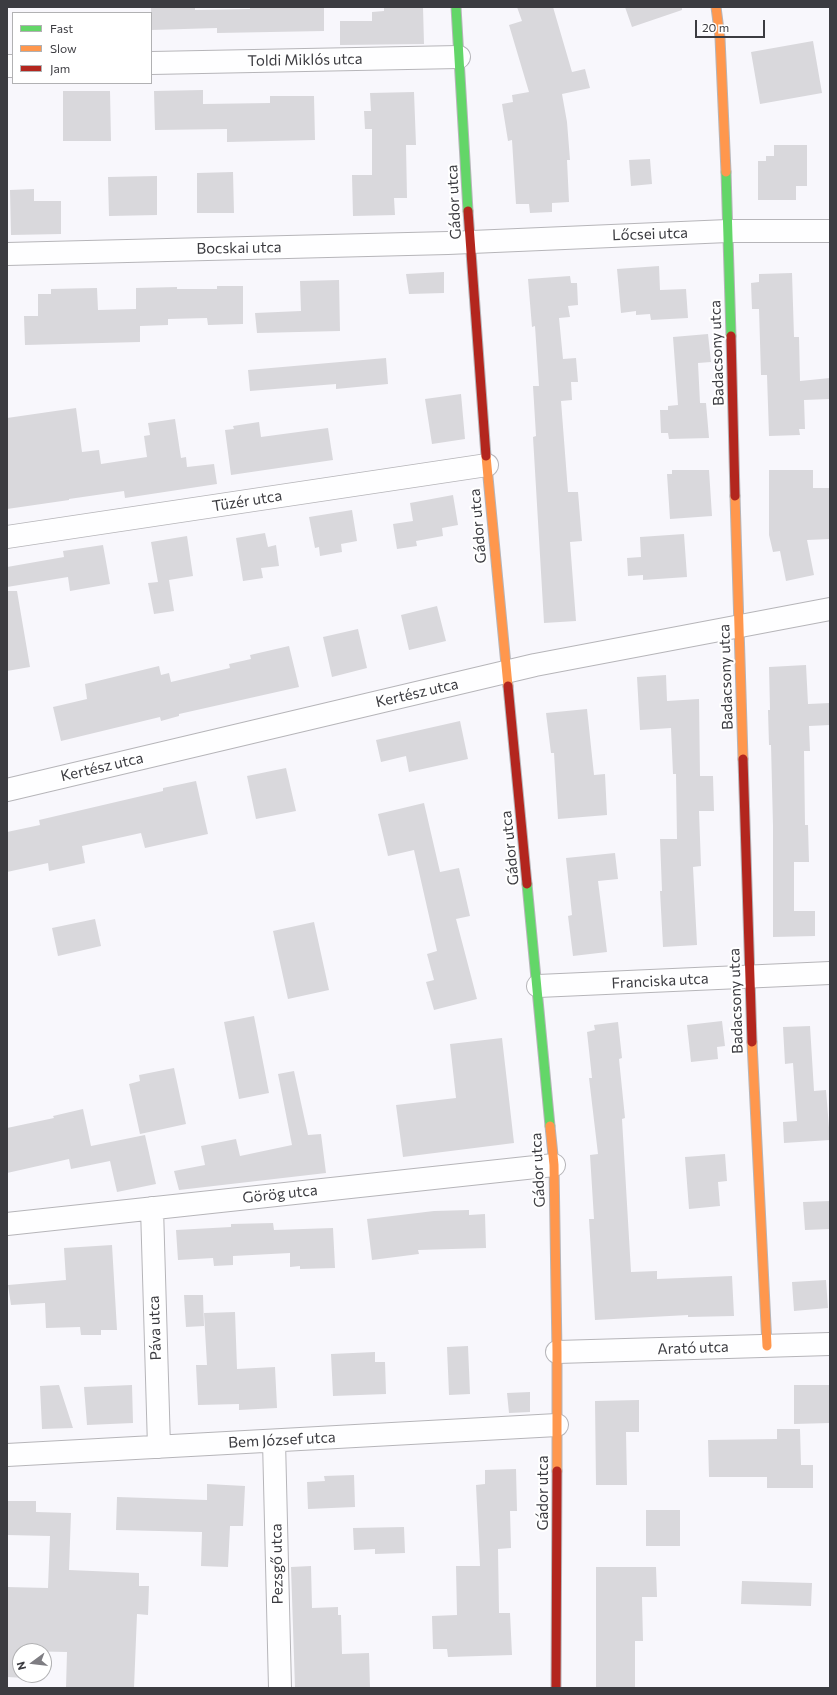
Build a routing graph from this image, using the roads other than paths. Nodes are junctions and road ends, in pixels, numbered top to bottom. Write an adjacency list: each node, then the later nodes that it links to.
1 (456, 7): 3 (street, Gádor utca)
2 (716, 7): 6 (street, Badacsony utca)
3 (459, 57): 4 (street, Toldi Miklós utca); 7 (street, Gádor utca)
4 (152, 63)
5 (830, 230): 6 (street, Lőcsei utca)
6 (728, 231): 7 (street, Lőcsei utca); 12 (street, Badacsony utca)
7 (470, 242): 8 (street, Bocskai utca); 9 (street, Gádor utca)
8 (7, 254)
9 (487, 465): 10 (street, Tüzér utca); 13 (street, Gádor utca)
10 (7, 537)
11 (830, 609): 12 (street, Kertész utca)
12 (739, 626): 13 (street, Kertész utca); 16 (street, Badacsony utca)
13 (506, 672): 14 (street, Kertész utca); 17 (street, Gádor utca)
14 (7, 790)
15 (830, 973): 16 (street, Franciska utca)
16 (749, 977): 17 (street, Franciska utca); 22 (street, Badacsony utca)
17 (538, 986): 18 (street, Gádor utca)
18 (554, 1164): 19 (street, Görög utca); 23 (street, Gádor utca)
19 (152, 1208): 20 (street, Görög utca); 26 (street, Páva utca)
20 (7, 1224)
21 (830, 1344): 22 (street, Arató utca)
22 (767, 1346): 23 (street, Arató utca)
23 (557, 1352): 24 (street, Gádor utca)
24 (557, 1425): 25 (street, Bem József utca); 29 (street, Gádor utca)
25 (274, 1441): 26 (street, Bem József utca); 28 (street, Pezsgő utca)
26 (159, 1448): 27 (street, Bem József utca)
27 (7, 1456)
28 (280, 1688)
29 (556, 1688)

